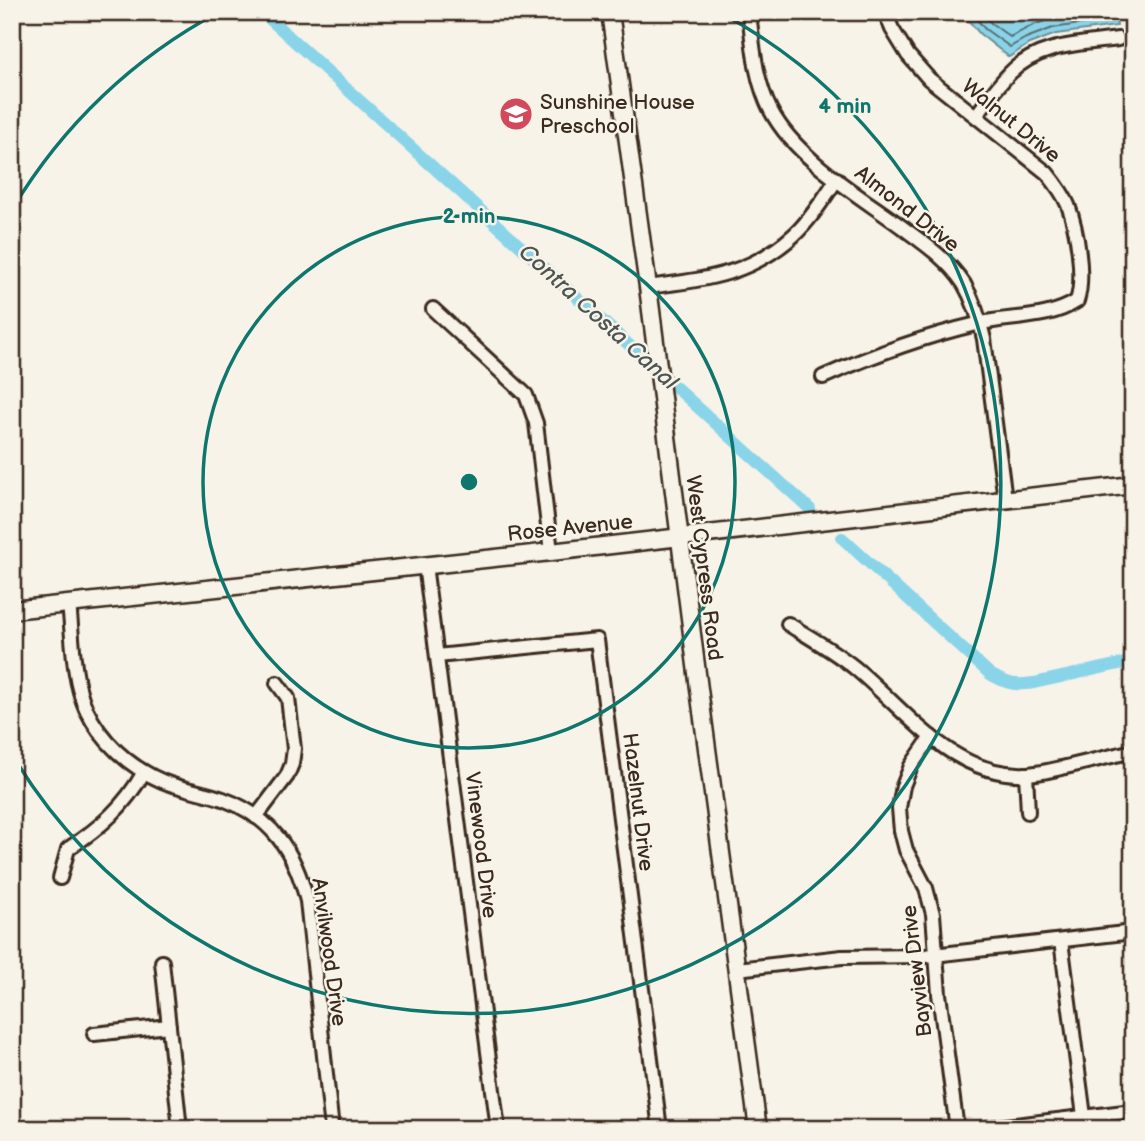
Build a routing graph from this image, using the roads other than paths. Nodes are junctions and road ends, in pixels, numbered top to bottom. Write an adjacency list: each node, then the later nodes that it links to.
1 (610, 12): 7 (street, West Cypress Road)
2 (749, 12): 6 (street, Almond Drive)
3 (885, 12): 5 (street, Walnut Drive)
4 (1118, 38): 5 (street)
5 (976, 116): 9 (street, Walnut Drive)
6 (837, 179): 7 (street); 9 (street, Almond Drive)
7 (648, 287): 13 (street, West Cypress Road)
8 (433, 309): 14 (street)
9 (980, 323): 10 (street, Walnut Drive); 12 (street, Almond Drive)
10 (823, 377)
11 (1133, 485): 12 (street, Rose Avenue)
12 (1006, 499): 13 (street, Rose Avenue)
13 (680, 536): 14 (street, Rose Avenue); 32 (street, West Cypress Road)
14 (551, 552): 15 (street, Rose Avenue)
15 (425, 565): 16 (street, Rose Avenue); 19 (street, Vinewood Drive)
16 (69, 604): 17 (street, Rose Avenue); 23 (street, Anvilwood Drive)
17 (12, 610)
18 (788, 624): 21 (street)
19 (437, 656): 39 (street, Vinewood Drive); 40 (street, Hazelnut Drive)
20 (277, 683): 26 (street)
21 (930, 737): 24 (street); 30 (street, Bayview Drive)
22 (1133, 751): 24 (street)
23 (144, 772): 26 (street, Anvilwood Drive); 27 (street)
24 (1026, 774): 25 (street)
25 (1028, 812)
26 (256, 817): 38 (street, Anvilwood Drive)
27 (60, 878)
28 (1133, 932): 29 (street)
29 (1061, 941): 30 (street); 36 (street)
30 (936, 954): 32 (street); 42 (street, Bayview Drive)
31 (162, 962): 33 (street)
32 (737, 969): 41 (street, West Cypress Road)
33 (169, 1026): 34 (street); 37 (street)
34 (94, 1034)
35 (1133, 1111): 36 (street)
36 (1084, 1116): 43 (street)
37 (180, 1129)
38 (332, 1129)
39 (498, 1129)
40 (660, 1129)
41 (758, 1129)
42 (957, 1129)
43 (980, 1129)

